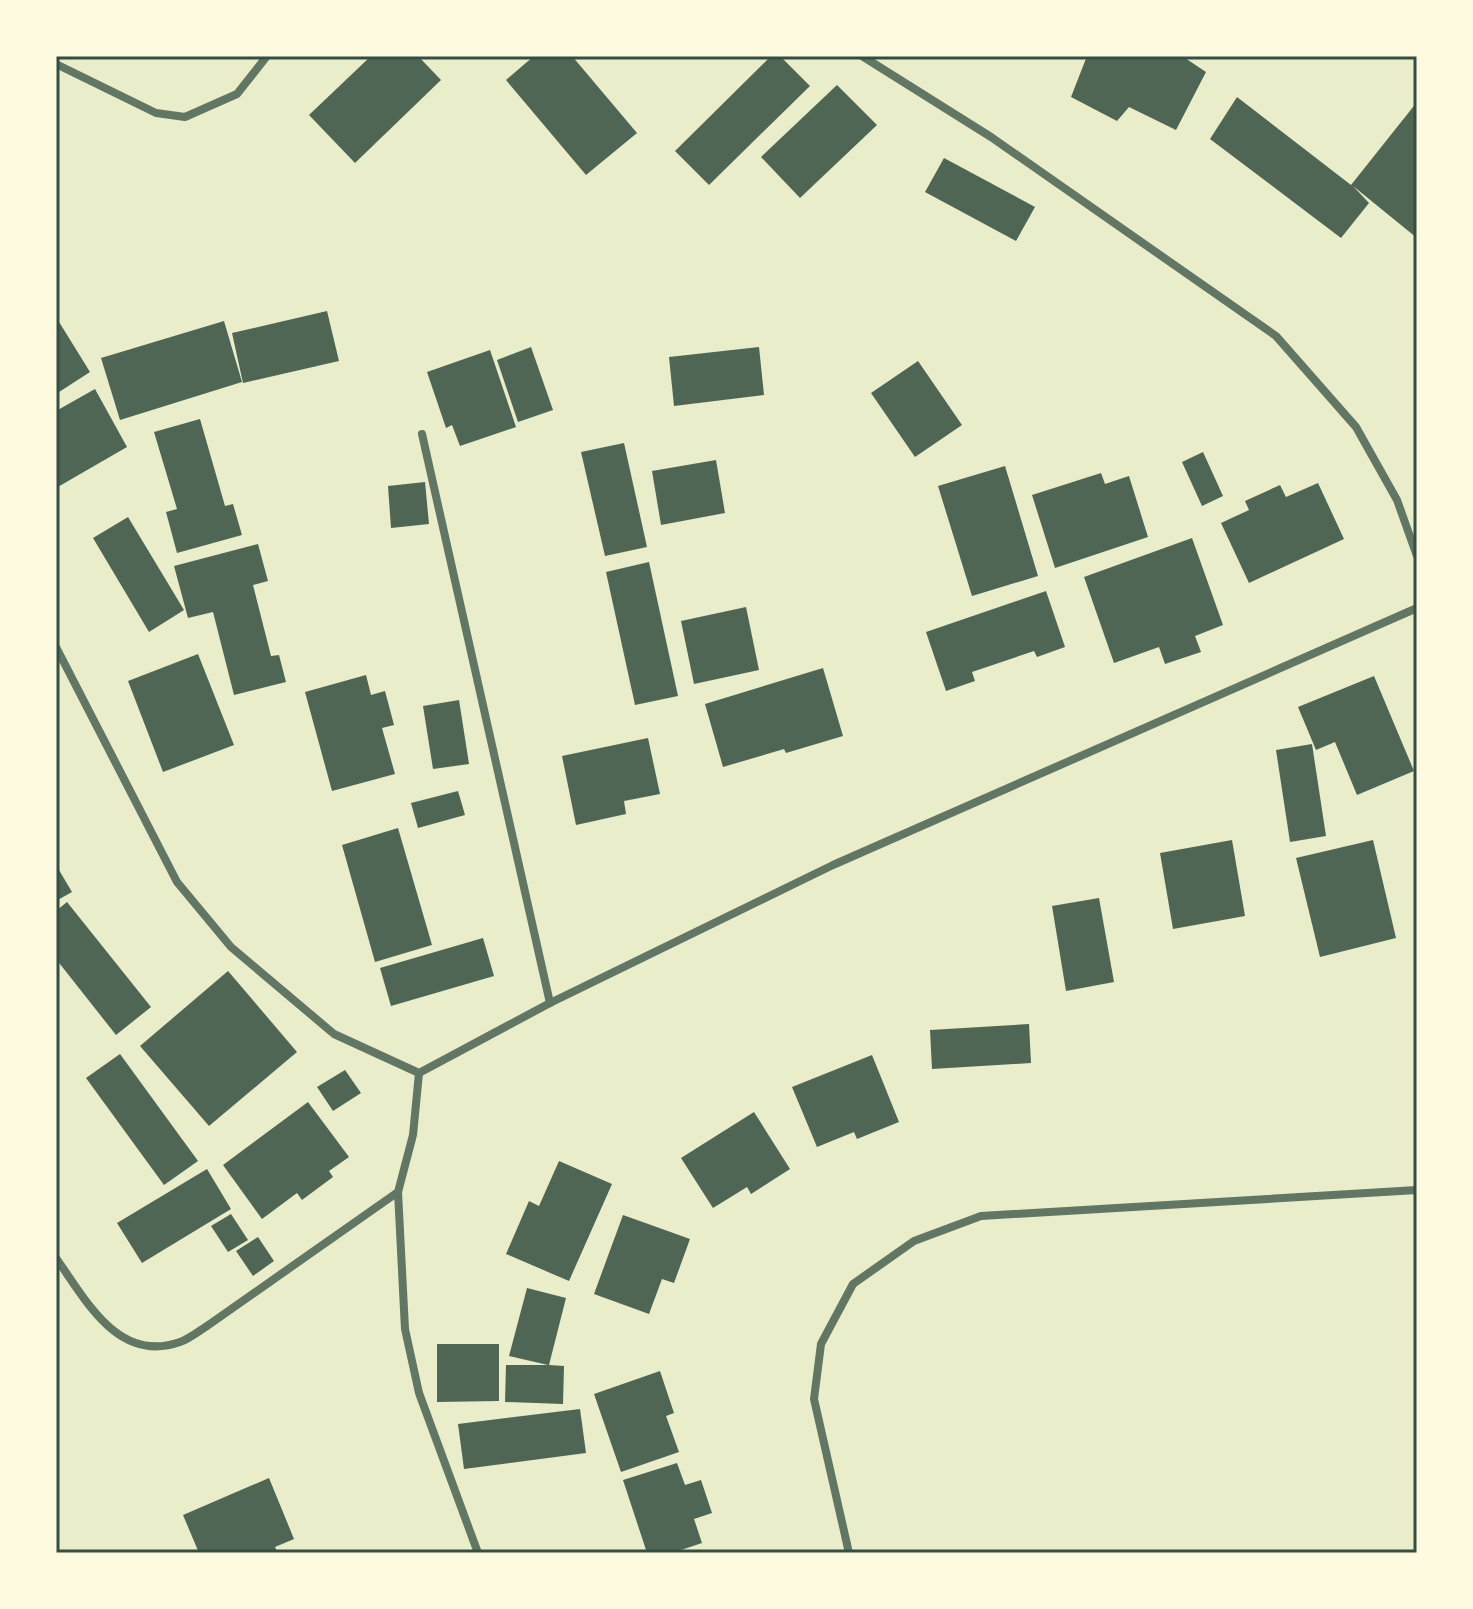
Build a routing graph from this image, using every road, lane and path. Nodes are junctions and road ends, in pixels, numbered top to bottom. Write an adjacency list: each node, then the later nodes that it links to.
1 (267, 56): 3 (street)
2 (862, 56): 5 (street)
3 (56, 64)
4 (422, 434): 8 (street)
5 (1417, 556)
6 (1417, 608): 8 (street)
7 (56, 647): 9 (street)
8 (550, 1003): 9 (street)
9 (419, 1073): 11 (street)
10 (1417, 1190): 14 (street)
11 (398, 1192): 12 (street); 13 (street)
12 (56, 1258)
13 (478, 1553)
14 (849, 1553)

